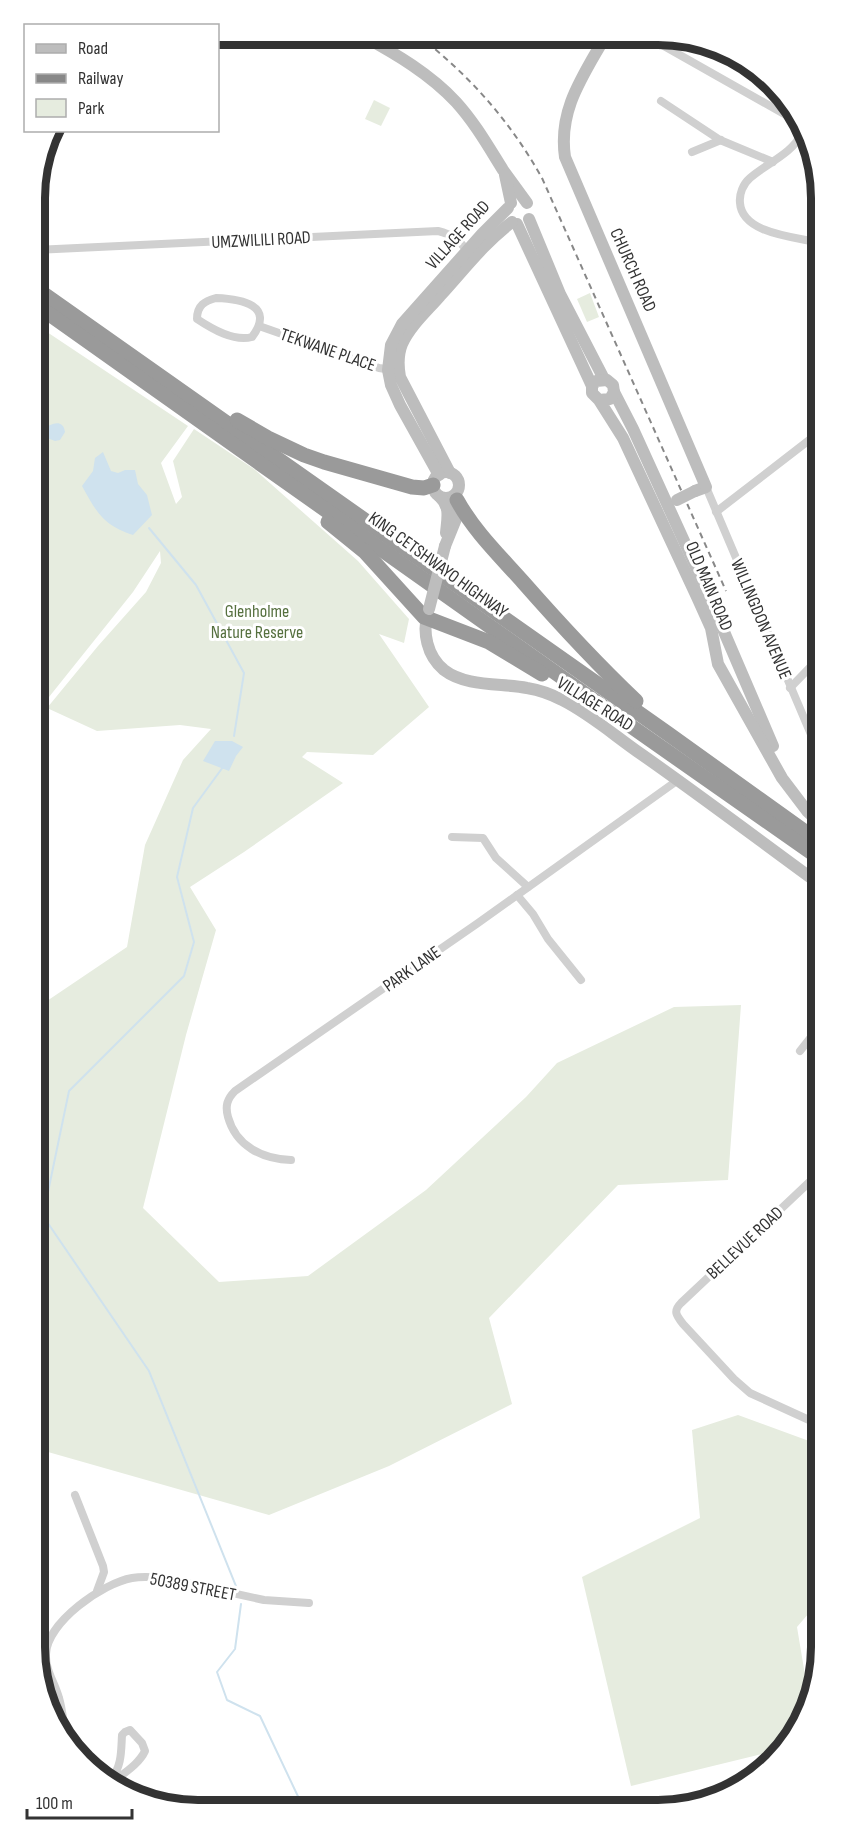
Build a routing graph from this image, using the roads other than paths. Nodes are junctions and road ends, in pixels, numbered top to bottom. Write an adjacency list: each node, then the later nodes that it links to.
1 (378, 45): 10 (main road)
2 (600, 45): 29 (main road, CHURCH ROAD)
3 (663, 45): 5 (street)
4 (661, 101): 7 (street)
5 (785, 115)
6 (798, 138): 9 (street)
7 (721, 140): 8 (street); 9 (street)
8 (692, 152)
9 (773, 162): 14 (street)
10 (504, 171): 11 (main road); 12 (main road)
11 (527, 203): 12 (main road); 13 (main road)
12 (509, 206): 13 (main road); 16 (main road, VILLAGE ROAD)
13 (519, 221): 16 (main road, VILLAGE ROAD); 22 (main road); 23 (main road)
14 (811, 241)
15 (45, 250): 16 (street, UMZWILILI ROAD)
16 (469, 256): 21 (main road, VILLAGE ROAD)
17 (45, 295): 20 (highway, KING CETSHWAYO HIGHWAY)
18 (45, 311): 27 (highway, KING CETSHWAYO HIGHWAY)
19 (259, 326): 19 (street, TEKWANE PLACE); 21 (street, TEKWANE PLACE)
20 (151, 370): 28 (highway); 45 (highway, KING CETSHWAYO HIGHWAY)
21 (393, 370): 28 (main road, VILLAGE ROAD)
22 (603, 379): 23 (main road); 24 (main road)
23 (592, 386): 25 (main road)
24 (614, 392): 25 (main road); 30 (main road, OLD MAIN ROAD)
25 (599, 400): 39 (main road, OLD MAIN ROAD)
26 (811, 439): 33 (street)
27 (253, 458): 36 (highway); 43 (highway, KING CETSHWAYO HIGHWAY)
28 (440, 482): 31 (main road); 31 (main road); 35 (main road, VILLAGE ROAD)
29 (701, 485): 32 (main road, bridge); 33 (street, WILLINGDON AVENUE)
30 (662, 493): 32 (main road); 34 (main road, OLD MAIN ROAD)
31 (456, 497): 35 (main road, VILLAGE ROAD); 45 (highway)
32 (676, 500): 34 (main road)
33 (716, 512): 41 (street, WILLINGDON AVENUE)
34 (672, 515): 37 (main road, OLD MAIN ROAD)
35 (446, 546): 36 (main road, VILLAGE ROAD, bridge)
36 (427, 619): 43 (highway); 47 (main road, VILLAGE ROAD)
37 (736, 658): 39 (main road); 40 (main road, OLD MAIN ROAD)
38 (811, 666): 41 (street)
39 (721, 668): 42 (main road, OLD MAIN ROAD)
40 (744, 677): 42 (main road); 48 (main road, OLD MAIN ROAD)
41 (790, 688): 44 (street, WILLINGDON AVENUE)
42 (732, 692): 48 (main road, OLD MAIN ROAD)
43 (615, 715): 52 (highway, KING CETSHWAYO HIGHWAY)
44 (809, 732): 46 (street, WILLINGDON AVENUE)
45 (667, 733): 51 (highway, KING CETSHWAYO HIGHWAY)
46 (811, 736)
47 (678, 780): 53 (main road, VILLAGE ROAD); 54 (street, PARK LANE)
48 (787, 783): 49 (main road, OLD MAIN ROAD)
49 (811, 815)
50 (452, 837): 54 (street)
51 (811, 837)
52 (811, 852)
53 (811, 878)
54 (528, 887): 55 (street, PARK LANE)
55 (517, 895): 56 (street); 59 (street, PARK LANE)
56 (580, 981)
57 (811, 1037): 58 (street)
58 (800, 1051)
59 (291, 1160)
60 (811, 1181): 61 (street, BELLEVUE ROAD)
61 (811, 1421)
62 (75, 1495): 63 (street)
63 (97, 1591): 64 (street, 50389 STREET); 65 (street, 50389 STREET)
64 (309, 1603)
65 (63, 1718)
66 (115, 1775): 67 (street)
67 (118, 1777)

